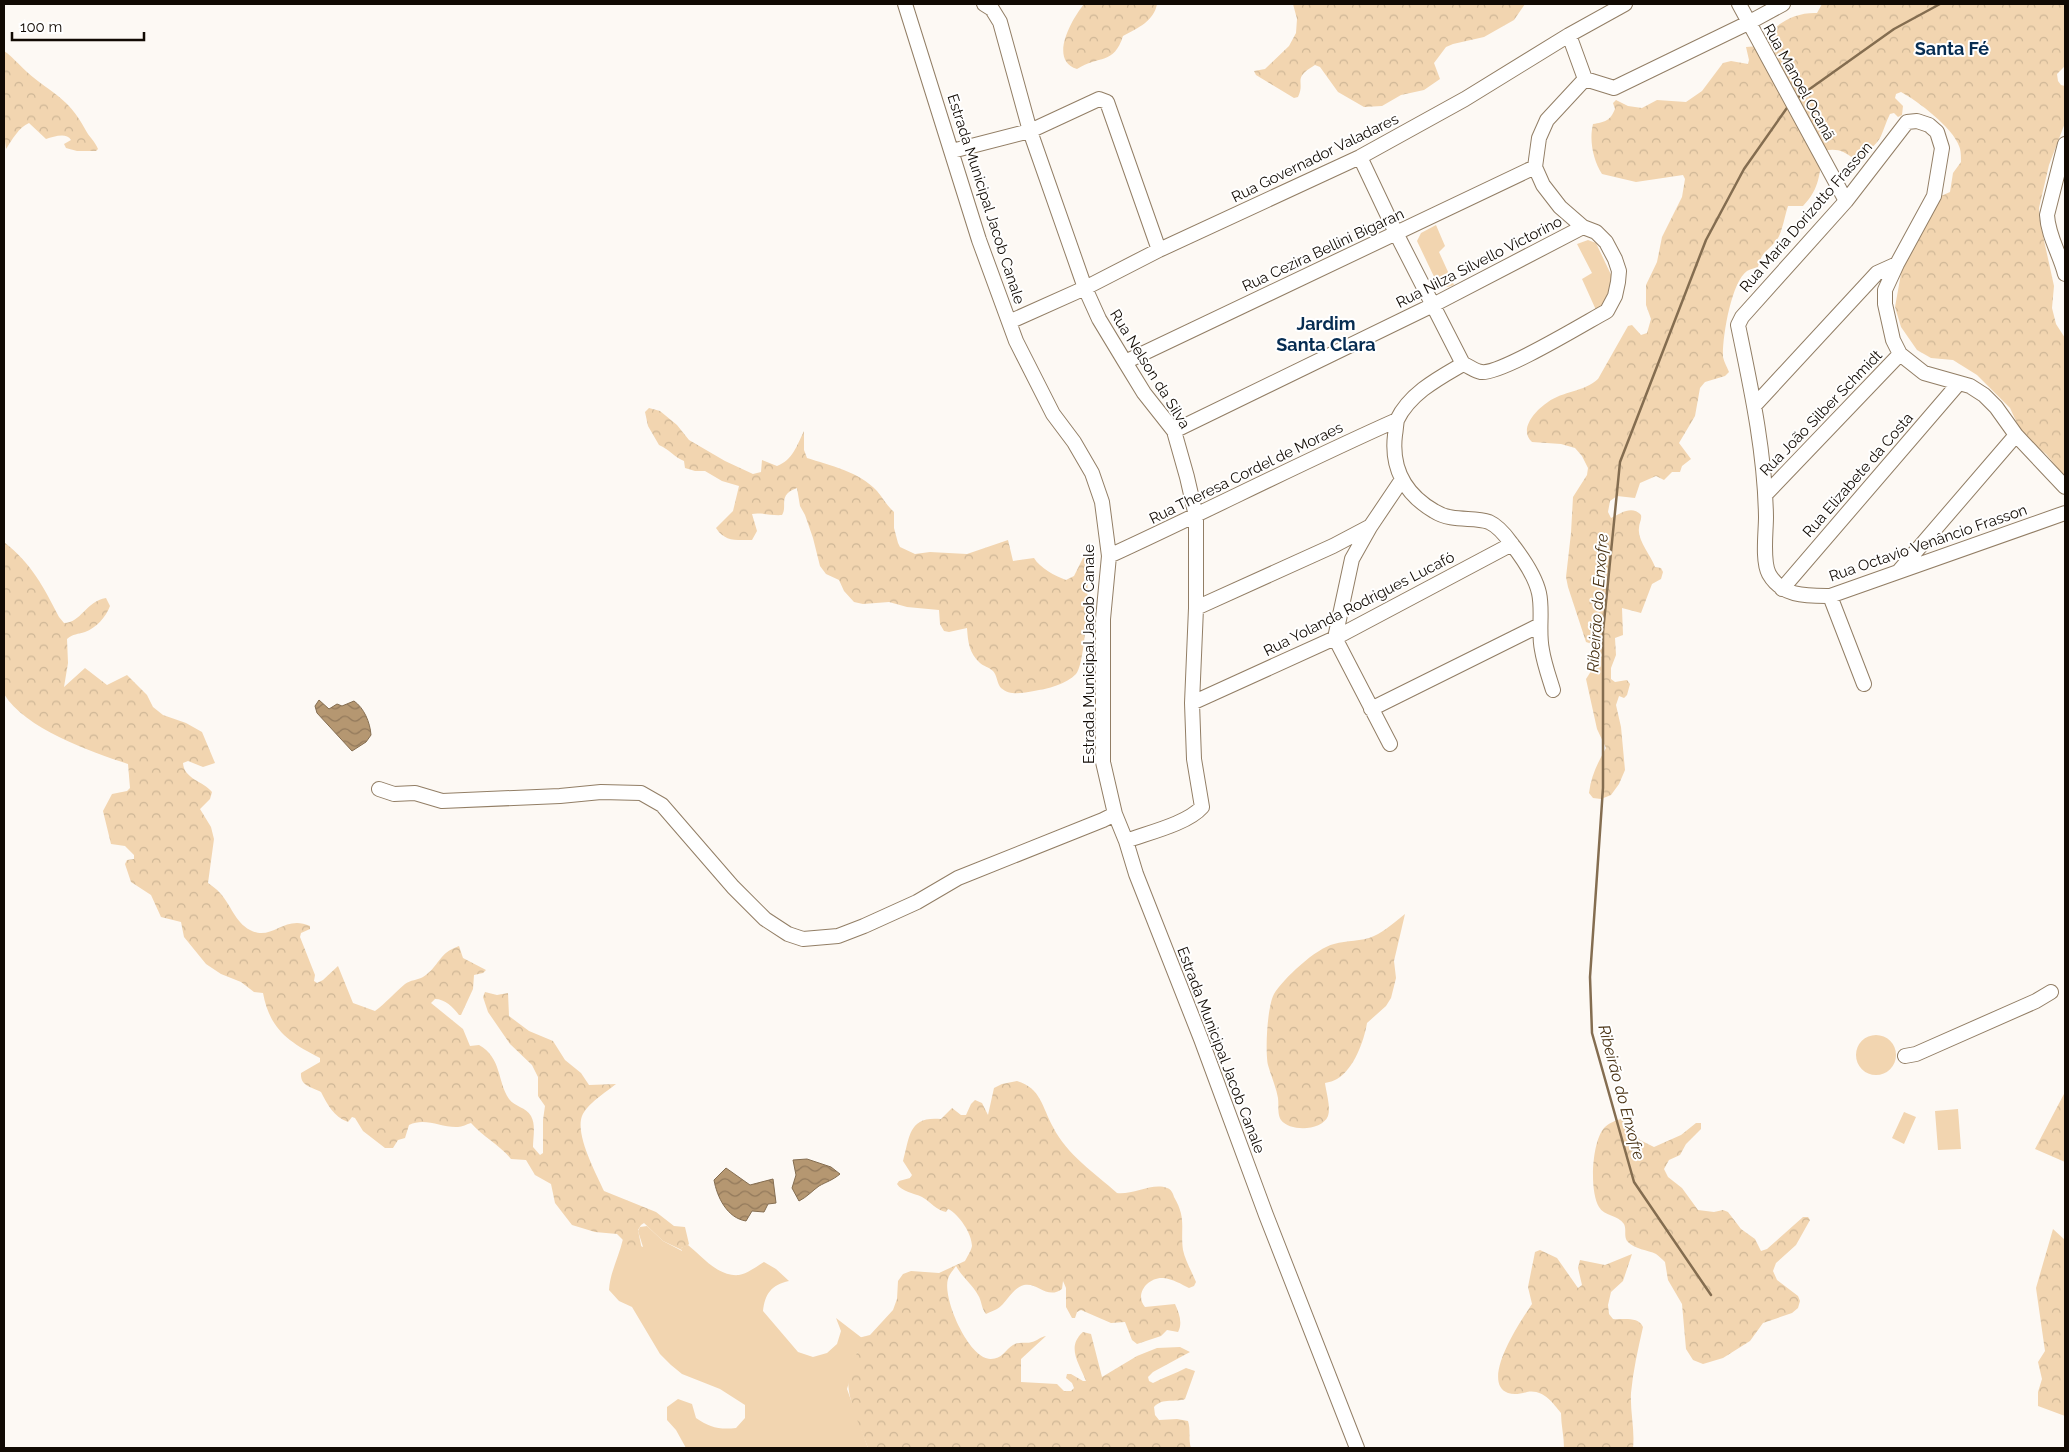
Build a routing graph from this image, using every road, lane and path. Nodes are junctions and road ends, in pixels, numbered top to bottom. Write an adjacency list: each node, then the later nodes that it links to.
1 (905, 4): 11 (street, Estrada Municipal Jacob Canale)
2 (984, 4): 9 (street, Rua Nelson da Silva)
3 (1625, 4): 7 (street, Rua Governador Valadares)
4 (1739, 4): 6 (street, Rua Manoel Ocanã)
5 (1783, 4): 6 (street)
6 (1748, 24): 8 (street); 14 (street, Rua Manoel Ocanã)
7 (1569, 35): 8 (street); 12 (street, Rua Governador Valadares)
8 (1585, 79): 13 (street)
9 (1030, 131): 11 (street); 17 (street); 20 (street, Rua Nelson da Silva)
10 (2065, 144): 19 (street)
11 (952, 151): 22 (street, Estrada Municipal Jacob Canale)
12 (1360, 157): 16 (street); 17 (street, Rua Governador Valadares)
13 (1535, 167): 15 (street); 16 (street, Rua Cezira Bellini Bigaran)
14 (1846, 201): 18 (street, Rua Maria Dorizotto Frasson); 27 (street, Rua Maria Dorizotto Frasson)
15 (1583, 227): 21 (street, Rua Nilza Silvello Victorino); 25 (street)
16 (1396, 233): 21 (street); 24 (street, Rua Cezira Bellini Bigaran)
17 (1159, 250): 20 (street, Rua Governador Valadares)
18 (1897, 264): 23 (street); 27 (street)
19 (2065, 274)
20 (1085, 288): 22 (street, Rua Governador Valadares); 24 (street, Rua Nelson da Silva)
21 (1433, 305): 25 (street); 29 (street, Rua Nilza Silvello Victorino)
22 (1009, 322): 39 (street, Estrada Municipal Jacob Canale)
23 (1900, 354): 26 (street); 33 (street, Rua João Silber Schmidt)
24 (1125, 362): 29 (street, Rua Nelson da Silva)
25 (1463, 364): 28 (street)
26 (1959, 383): 30 (street); 42 (street, Rua Elizabete da Costa)
27 (1754, 406): 33 (street)
28 (1397, 420): 31 (street); 35 (street, Rua Theresa Cordel de Moraes)
29 (1174, 431): 35 (street, Rua Nelson da Silva)
30 (2016, 435): 32 (street); 41 (street)
31 (1401, 481): 36 (street); 37 (street)
32 (2065, 487)
33 (1766, 494): 42 (street)
34 (2065, 513): 41 (street, Rua Octavio Venâncio Frasson)
35 (1196, 516): 39 (street, Rua Theresa Cordel de Moraes); 44 (street, Rua Nelson da Silva)
36 (1370, 527): 38 (street); 40 (street)
37 (1512, 544): 45 (street); 46 (street, Rua Yolanda Rodrigues Lucafó)
38 (1333, 546): 40 (street); 44 (street)
39 (1109, 556): 53 (street, Estrada Municipal Jacob Canale)
40 (1352, 560): 46 (street)
41 (1898, 572): 43 (street, Rua Octavio Venâncio Frasson)
42 (1782, 589): 43 (street, Rua Octavio Venâncio Frasson)
43 (1830, 596): 47 (street)
44 (1196, 608): 49 (street, Rua Nelson da Silva)
45 (1540, 625): 48 (street); 50 (street)
46 (1335, 638): 49 (street, Rua Yolanda Rodrigues Lucafó); 50 (street)
47 (1864, 684)
48 (1553, 690)
49 (1192, 702): 54 (street, Rua Nelson da Silva)
50 (1371, 709): 51 (street)
51 (1390, 744)
52 (379, 788): 53 (street)
53 (1115, 814): 54 (street, Estrada Municipal Jacob Canale)
54 (1126, 841): 57 (street, Estrada Municipal Jacob Canale)
55 (2051, 992): 56 (street)
56 (1905, 1056)
57 (1356, 1448)

